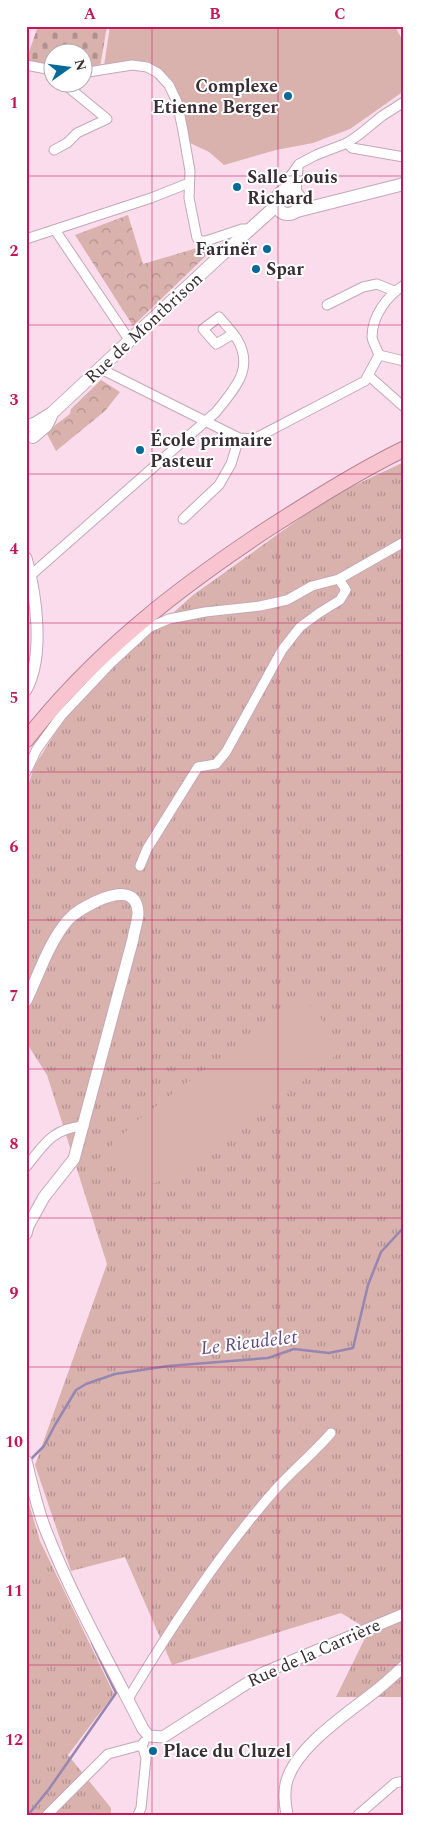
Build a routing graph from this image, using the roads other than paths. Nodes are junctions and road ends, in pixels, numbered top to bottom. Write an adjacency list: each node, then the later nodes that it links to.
1 (26, 65): 2 (street)
2 (42, 70)
3 (92, 71): 9 (street)
4 (74, 92): 7 (street)
5 (404, 102): 6 (street)
6 (347, 143): 8 (street); 11 (street)
7 (54, 150)
8 (404, 157)
9 (189, 183): 15 (street); 16 (street)
10 (404, 184): 12 (main road)
11 (293, 193): 12 (main road); 13 (main road); 14 (main road)
12 (314, 206): 14 (main road)
13 (280, 210): 14 (main road); 15 (main road, Rue de Montbrison); 18 (main road, Rue de Montbrison)
14 (296, 211)
15 (252, 228): 18 (main road, Rue de Montbrison)
16 (55, 230): 17 (street); 23 (street)
17 (26, 239)
18 (235, 244): 23 (main road, Rue de Montbrison)
19 (404, 285): 20 (street)
20 (394, 292): 21 (street); 24 (street)
21 (326, 305)
22 (233, 334): 29 (street)
23 (130, 341): 26 (main road, Rue de Montbrison)
24 (379, 355): 25 (street); 27 (street)
25 (404, 361)
26 (101, 369): 29 (street); 30 (main road, Rue de Montbrison)
27 (369, 376): 28 (street); 31 (street)
28 (404, 407)
29 (207, 421): 31 (street); 38 (street)
30 (29, 430): 33 (main road, Rue de Montbrison)
31 (239, 438): 35 (street)
32 (404, 440): 41 (highway)
33 (26, 448)
34 (404, 449): 42 (highway)
35 (183, 519)
36 (404, 542): 39 (street)
37 (26, 558): 38 (street)
38 (31, 575): 40 (street)
39 (339, 579): 43 (street); 44 (street)
40 (26, 690)
41 (26, 728)
42 (26, 740)
43 (26, 772)
44 (140, 866)
45 (26, 1001): 46 (street)
46 (84, 1126): 47 (street); 48 (street)
47 (26, 1167)
48 (26, 1234)
49 (331, 1433): 53 (street)
50 (27, 1464): 53 (street)
51 (404, 1614): 54 (street, Rue de la Carrière)
52 (404, 1666): 58 (street)
53 (128, 1699): 54 (street)
54 (145, 1741): 56 (street); 57 (street)
55 (404, 1781): 59 (street)
56 (47, 1815)
57 (138, 1815)
58 (287, 1815)
59 (358, 1815)

